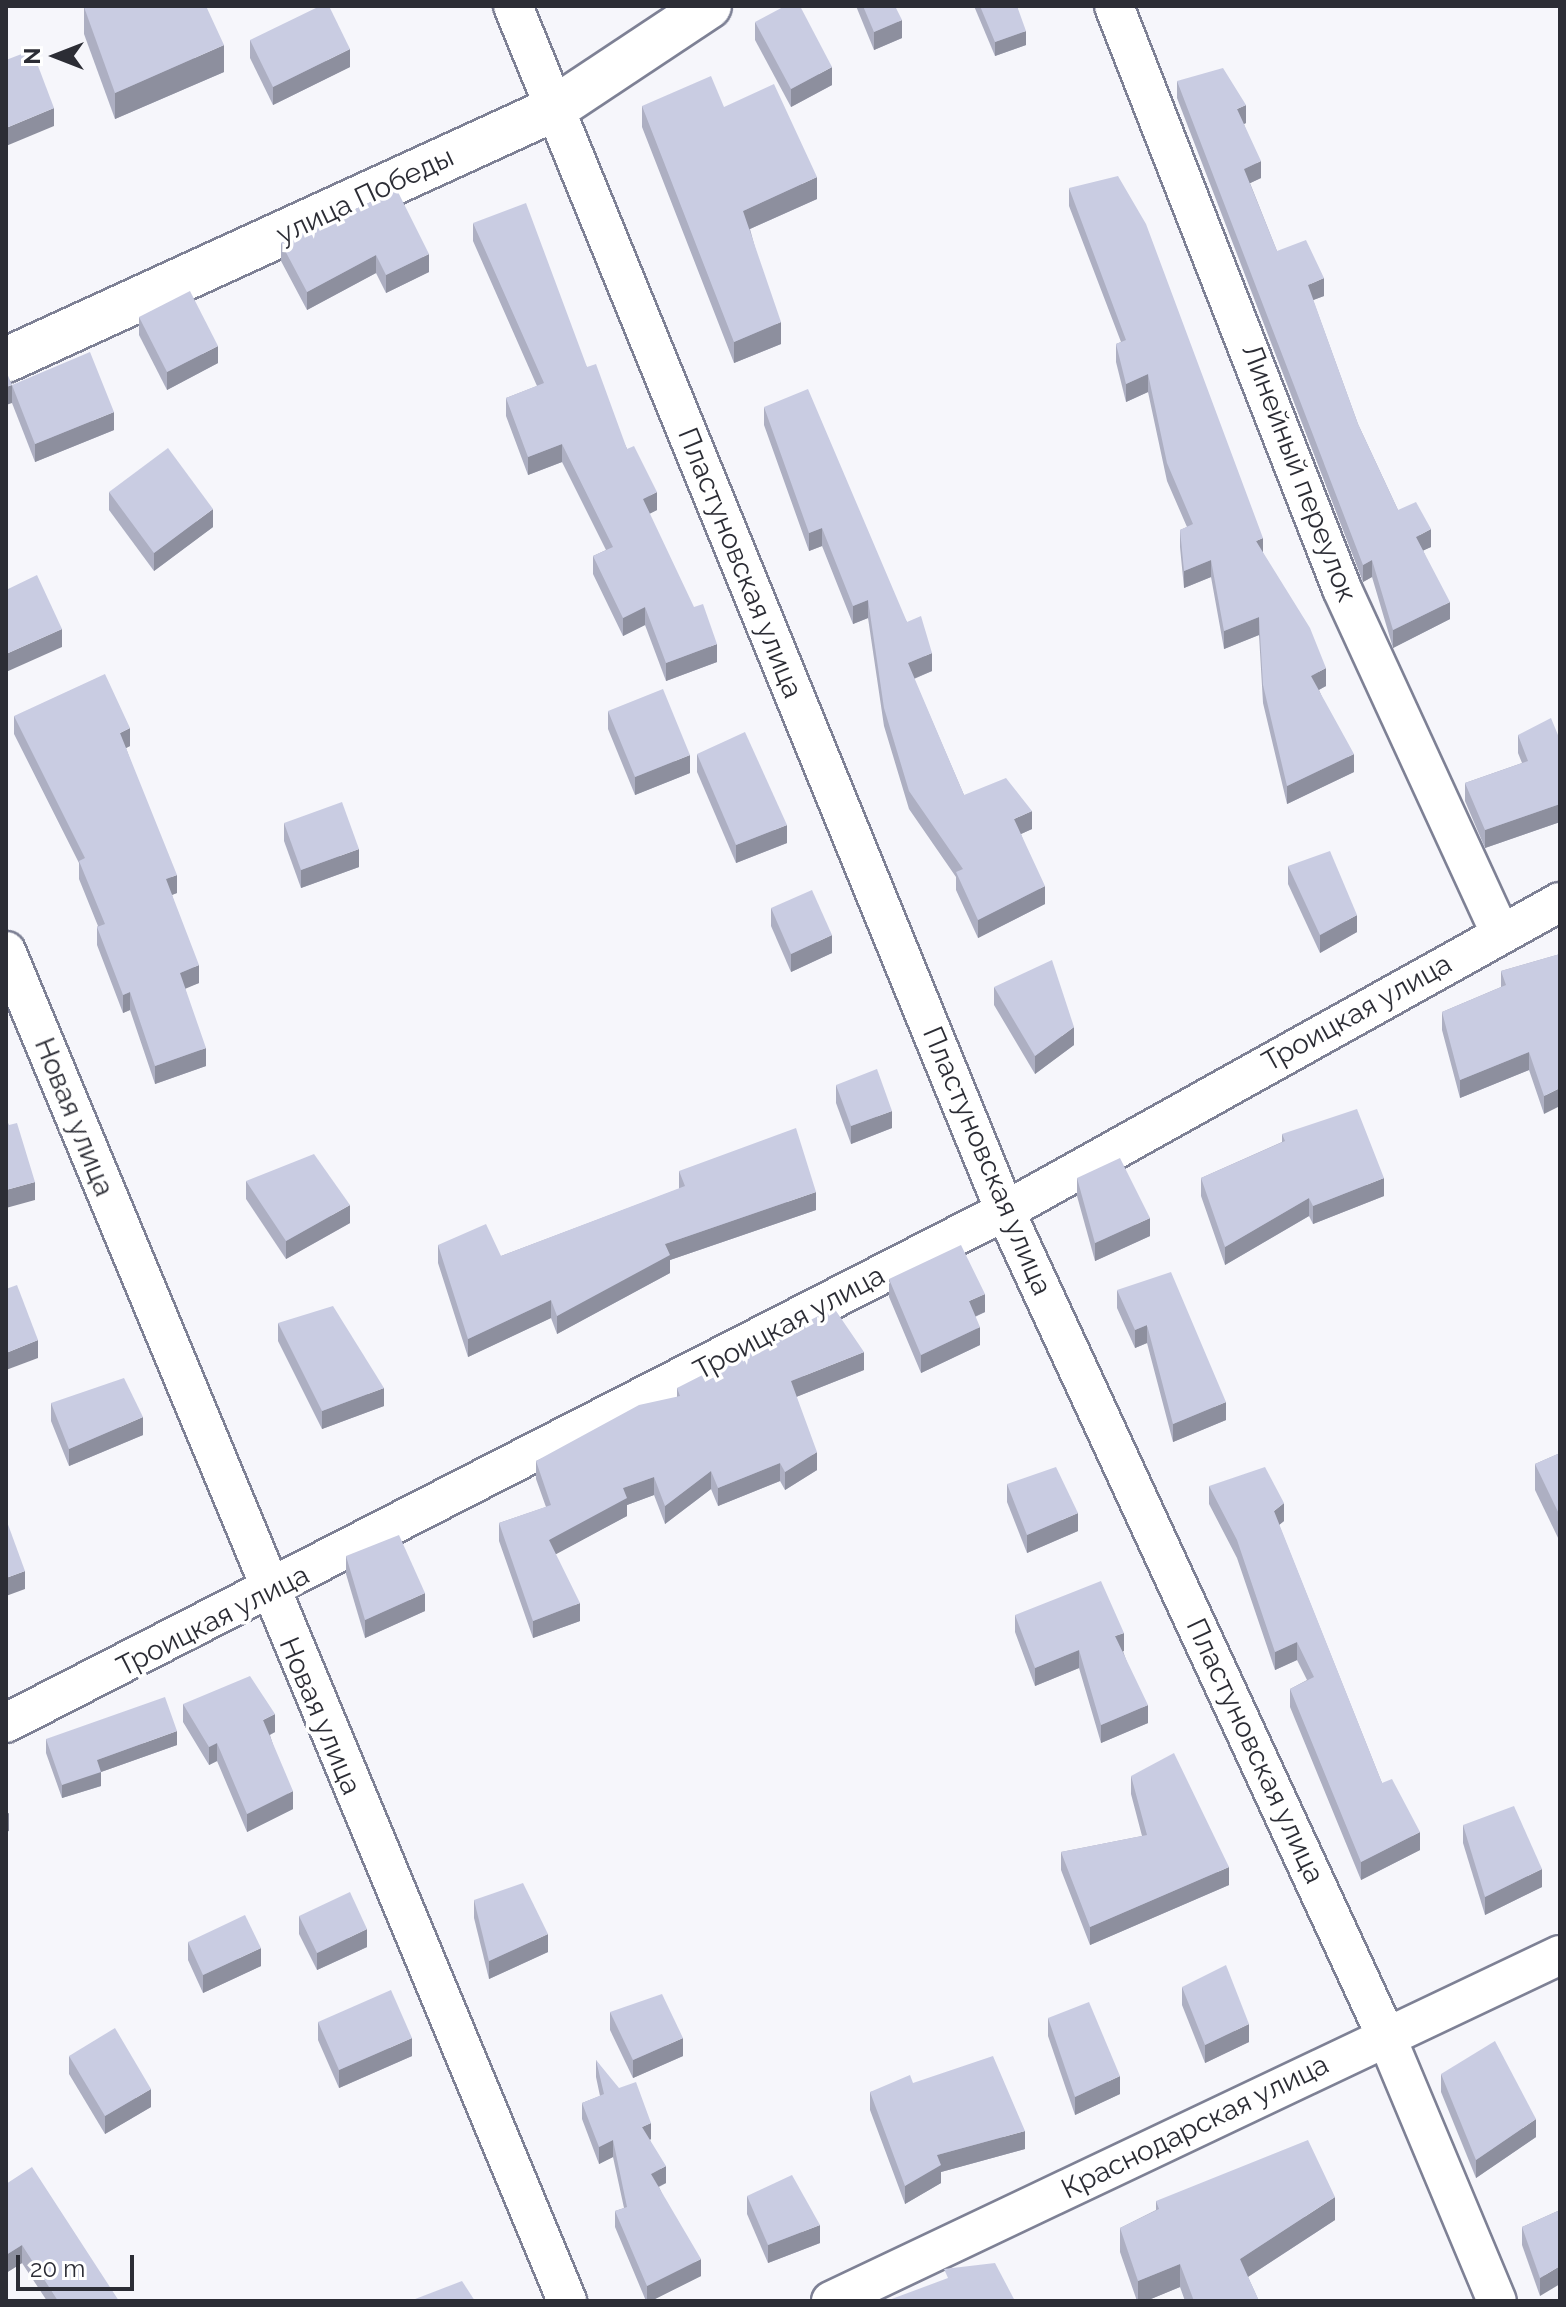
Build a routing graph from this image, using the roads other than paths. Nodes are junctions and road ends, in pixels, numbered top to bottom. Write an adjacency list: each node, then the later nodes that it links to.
1 (513, 6): 4 (street, Пластуновская улица)
2 (709, 6): 4 (street, улица Победы)
3 (1114, 6): 7 (street, Линейный переулок)
4 (554, 109): 5 (street, улица Победы); 9 (street, Пластуновская улица)
5 (6, 360)
6 (1560, 902): 7 (street, Троицкая улица)
7 (1500, 933): 9 (street, Троицкая улица)
8 (6, 951): 10 (street, Новая улица)
9 (1005, 1211): 10 (street, Троицкая улица); 13 (street, Пластуновская улица)
10 (269, 1594): 11 (street, Троицкая улица); 14 (street, Новая улица)
11 (6, 1723)
12 (1560, 1955): 13 (street, Краснодарская улица)
13 (1386, 2036): 15 (street, Краснодарская улица); 16 (street, Пластуновская улица)
14 (567, 2301)
15 (831, 2301)
16 (1497, 2301)

